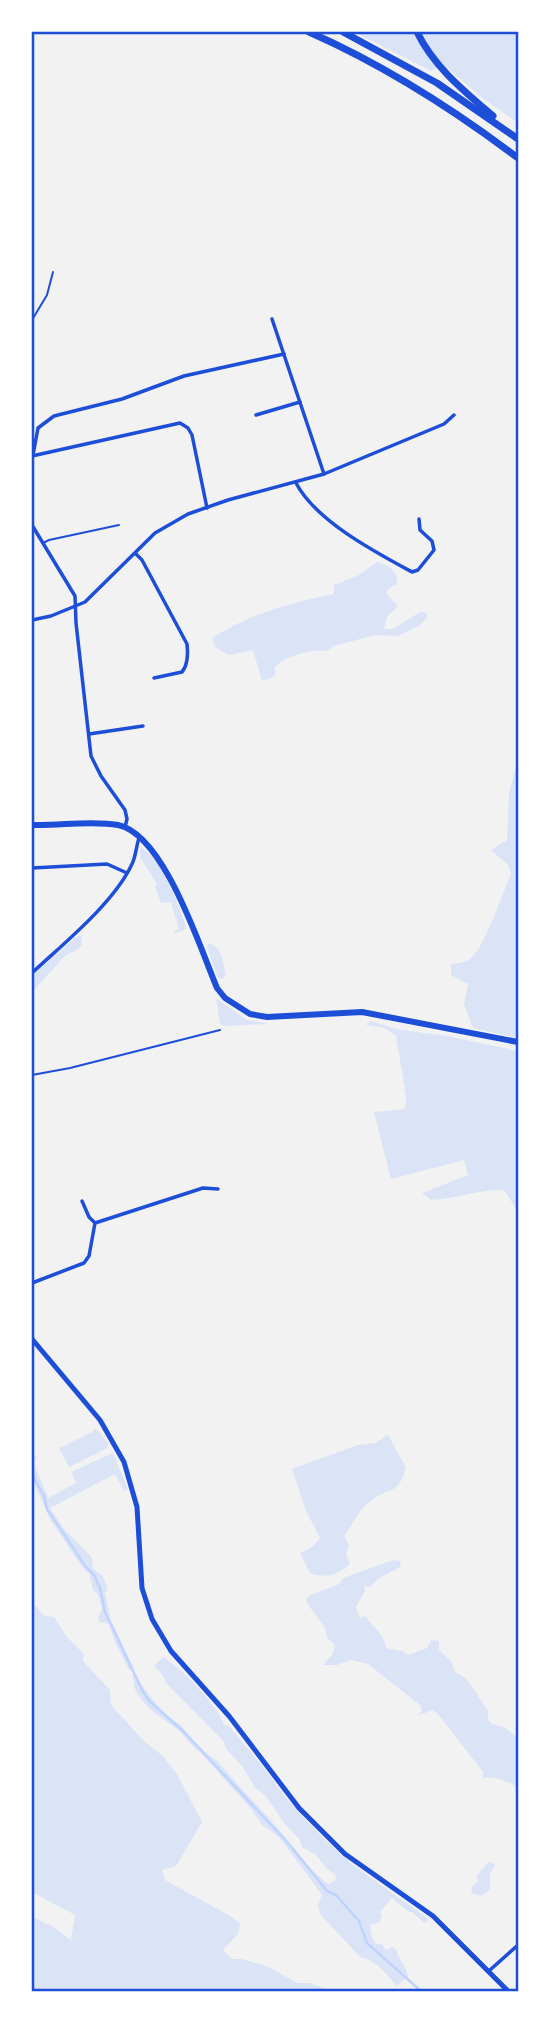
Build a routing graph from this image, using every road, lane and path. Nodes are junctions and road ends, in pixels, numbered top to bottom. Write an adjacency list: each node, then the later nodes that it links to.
1 (309, 32): 5 (highway)
2 (343, 32): 4 (highway)
3 (417, 32): 4 (highway)
4 (519, 138)
5 (519, 158)
6 (52, 272): 8 (path)
7 (272, 319): 9 (street)
8 (32, 320)
9 (284, 354): 10 (street); 13 (street)
10 (300, 402): 11 (street); 14 (street)
11 (256, 415)
12 (454, 415): 14 (street)
13 (32, 456): 16 (street)
14 (324, 474): 15 (street)
15 (296, 483): 16 (street); 17 (street)
16 (206, 508): 21 (street)
17 (419, 519)
18 (32, 525): 20 (street)
19 (119, 525): 20 (lane)
20 (42, 544): 22 (street)
21 (135, 553): 22 (street); 24 (street)
22 (77, 607): 23 (street); 26 (street)
23 (32, 620)
24 (154, 678)
25 (143, 726): 26 (street)
26 (89, 734): 28 (street)
27 (32, 825): 28 (main road)
28 (125, 827): 29 (main road)
29 (139, 836): 31 (street); 34 (main road)
30 (32, 868): 31 (street)
31 (127, 873): 32 (street)
32 (32, 973)
33 (220, 1030): 35 (path)
34 (519, 1042)
35 (32, 1075)
36 (218, 1189): 38 (street)
37 (82, 1201): 38 (street)
38 (95, 1223): 39 (street)
39 (32, 1283)
40 (32, 1339): 42 (street)
41 (519, 1945): 42 (street)
42 (490, 1970): 43 (street)
43 (509, 1992)

